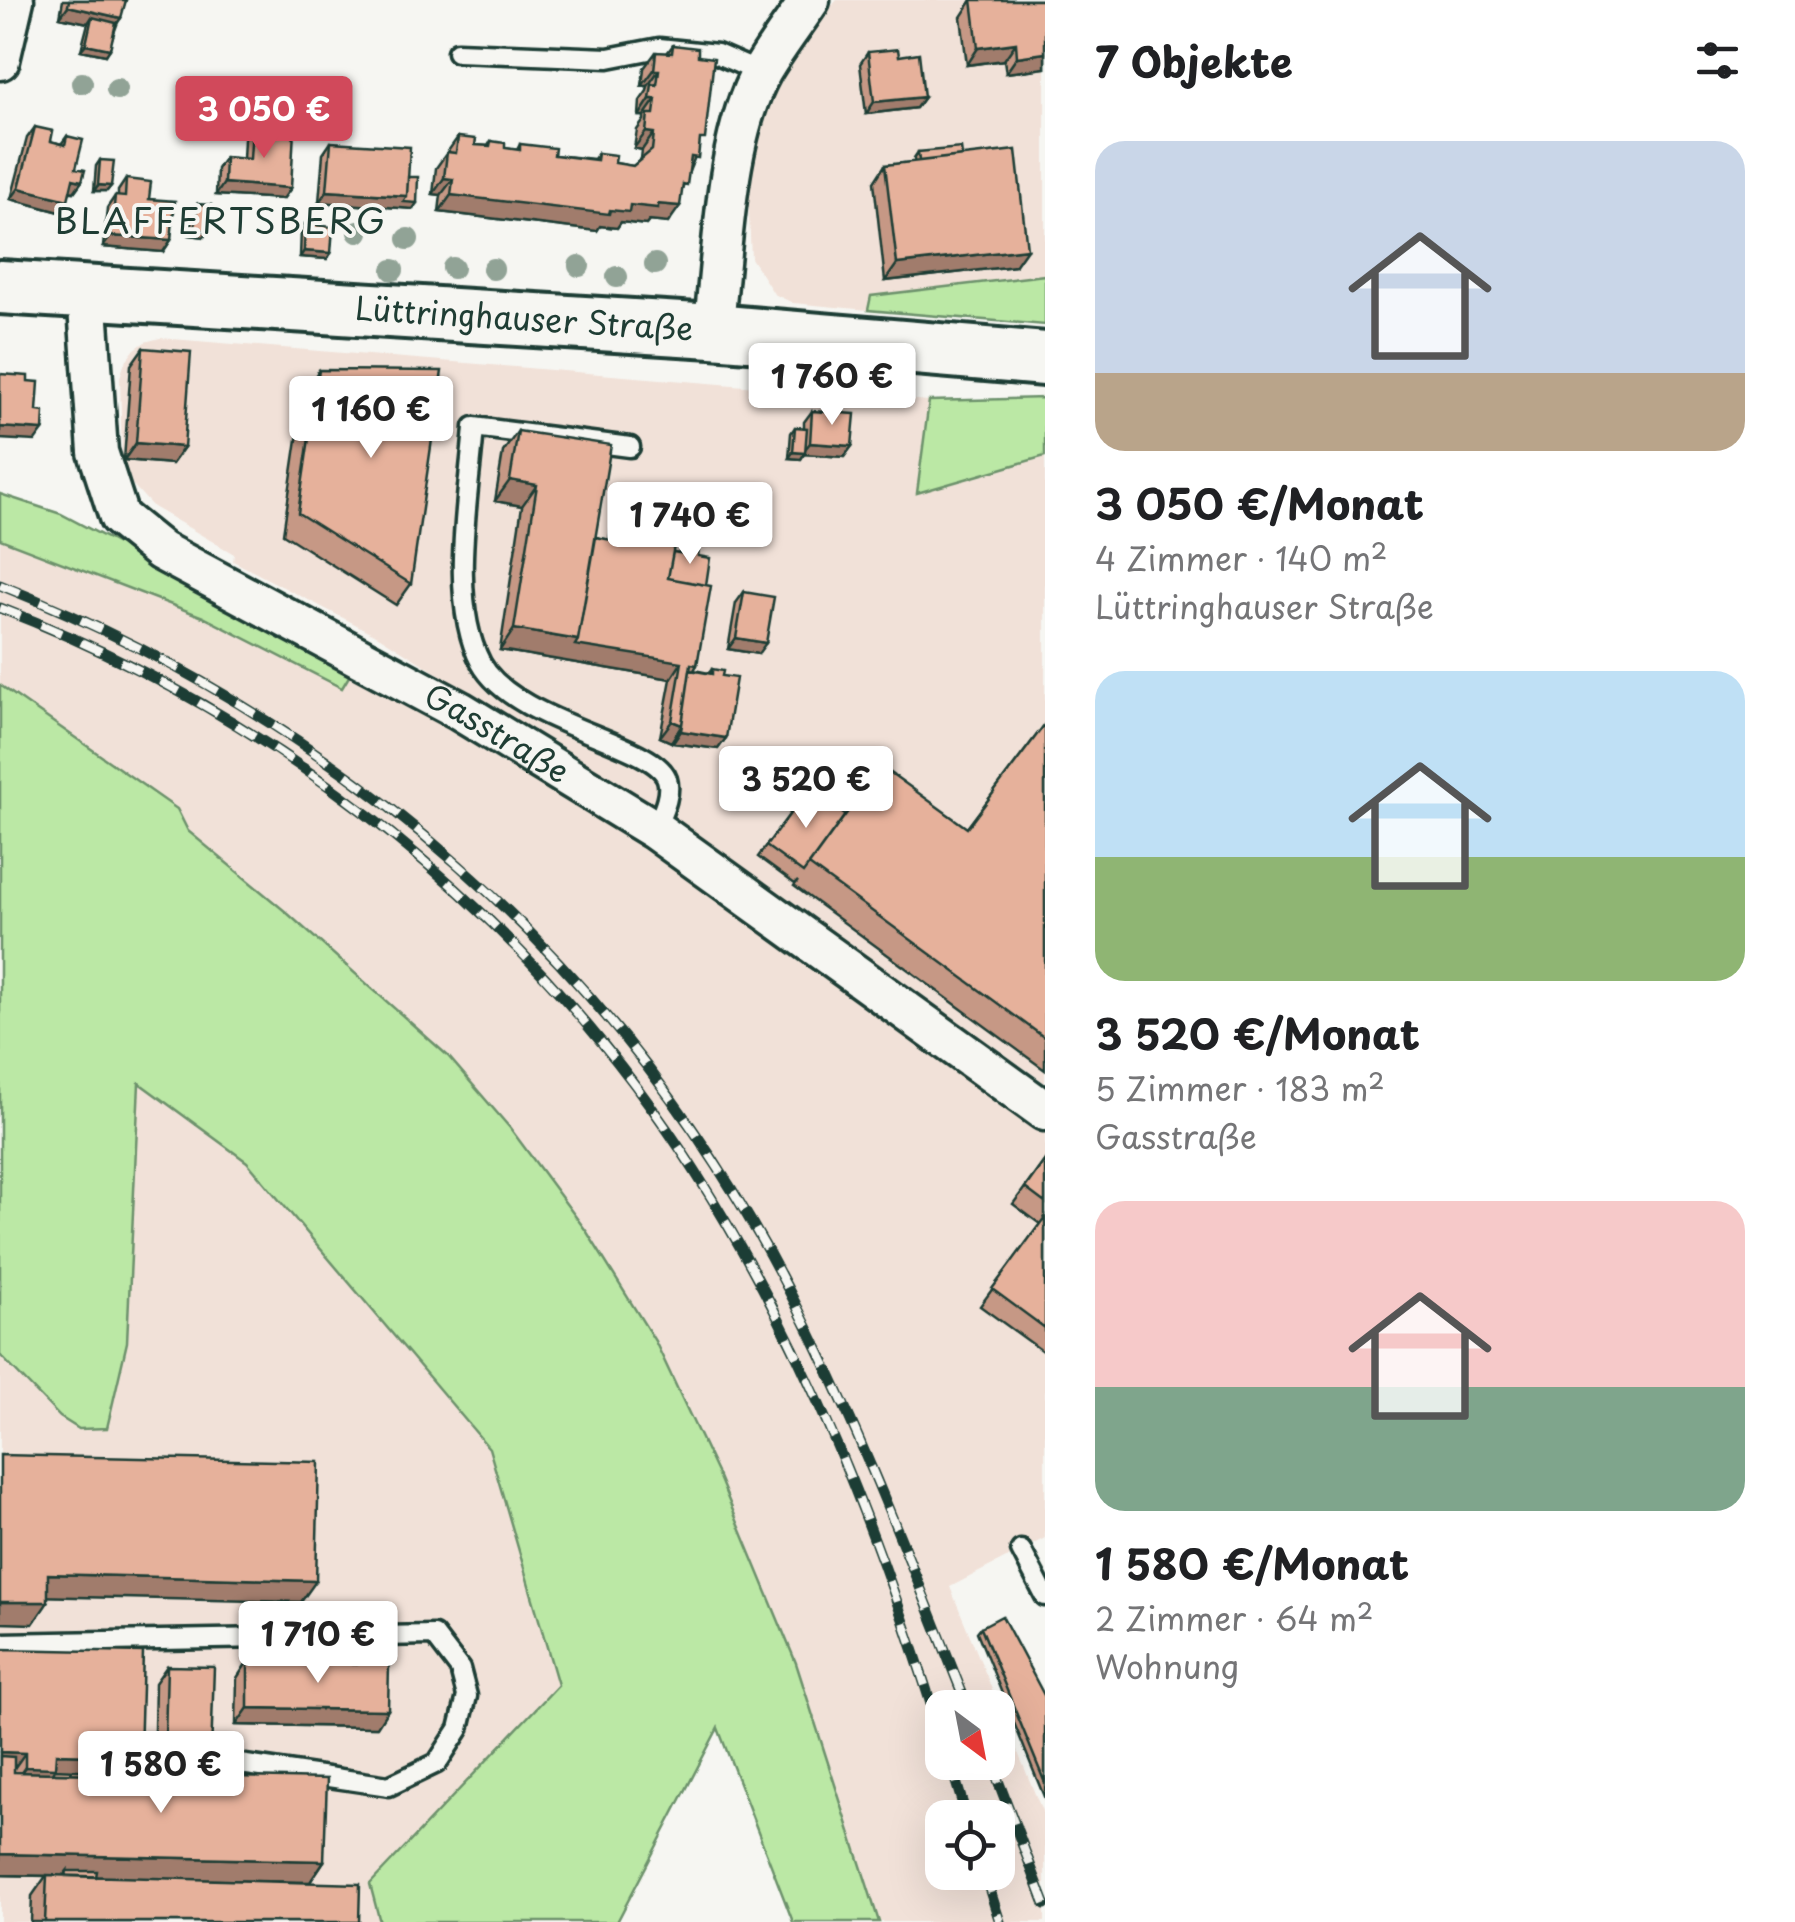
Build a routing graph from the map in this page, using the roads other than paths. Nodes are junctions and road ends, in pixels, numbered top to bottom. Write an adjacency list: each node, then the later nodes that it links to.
1 (14, 0): 4 (street)
2 (810, 0): 5 (street)
3 (457, 52): 5 (lane)
4 (0, 60)
5 (762, 73): 8 (street)
6 (0, 287): 7 (main road, Lüttringhauser Straße)
7 (87, 292): 8 (main road, Lüttringhauser Straße); 11 (street, Gasstraße)
8 (713, 331): 9 (main road, Lüttringhauser Straße)
9 (1045, 359)
10 (630, 446): 11 (lane)
11 (654, 830): 12 (street, Gasstraße)
12 (1045, 1111)
13 (1021, 1550): 14 (lane)
14 (1045, 1596)
15 (0, 1644): 16 (lane)
16 (233, 1762)

